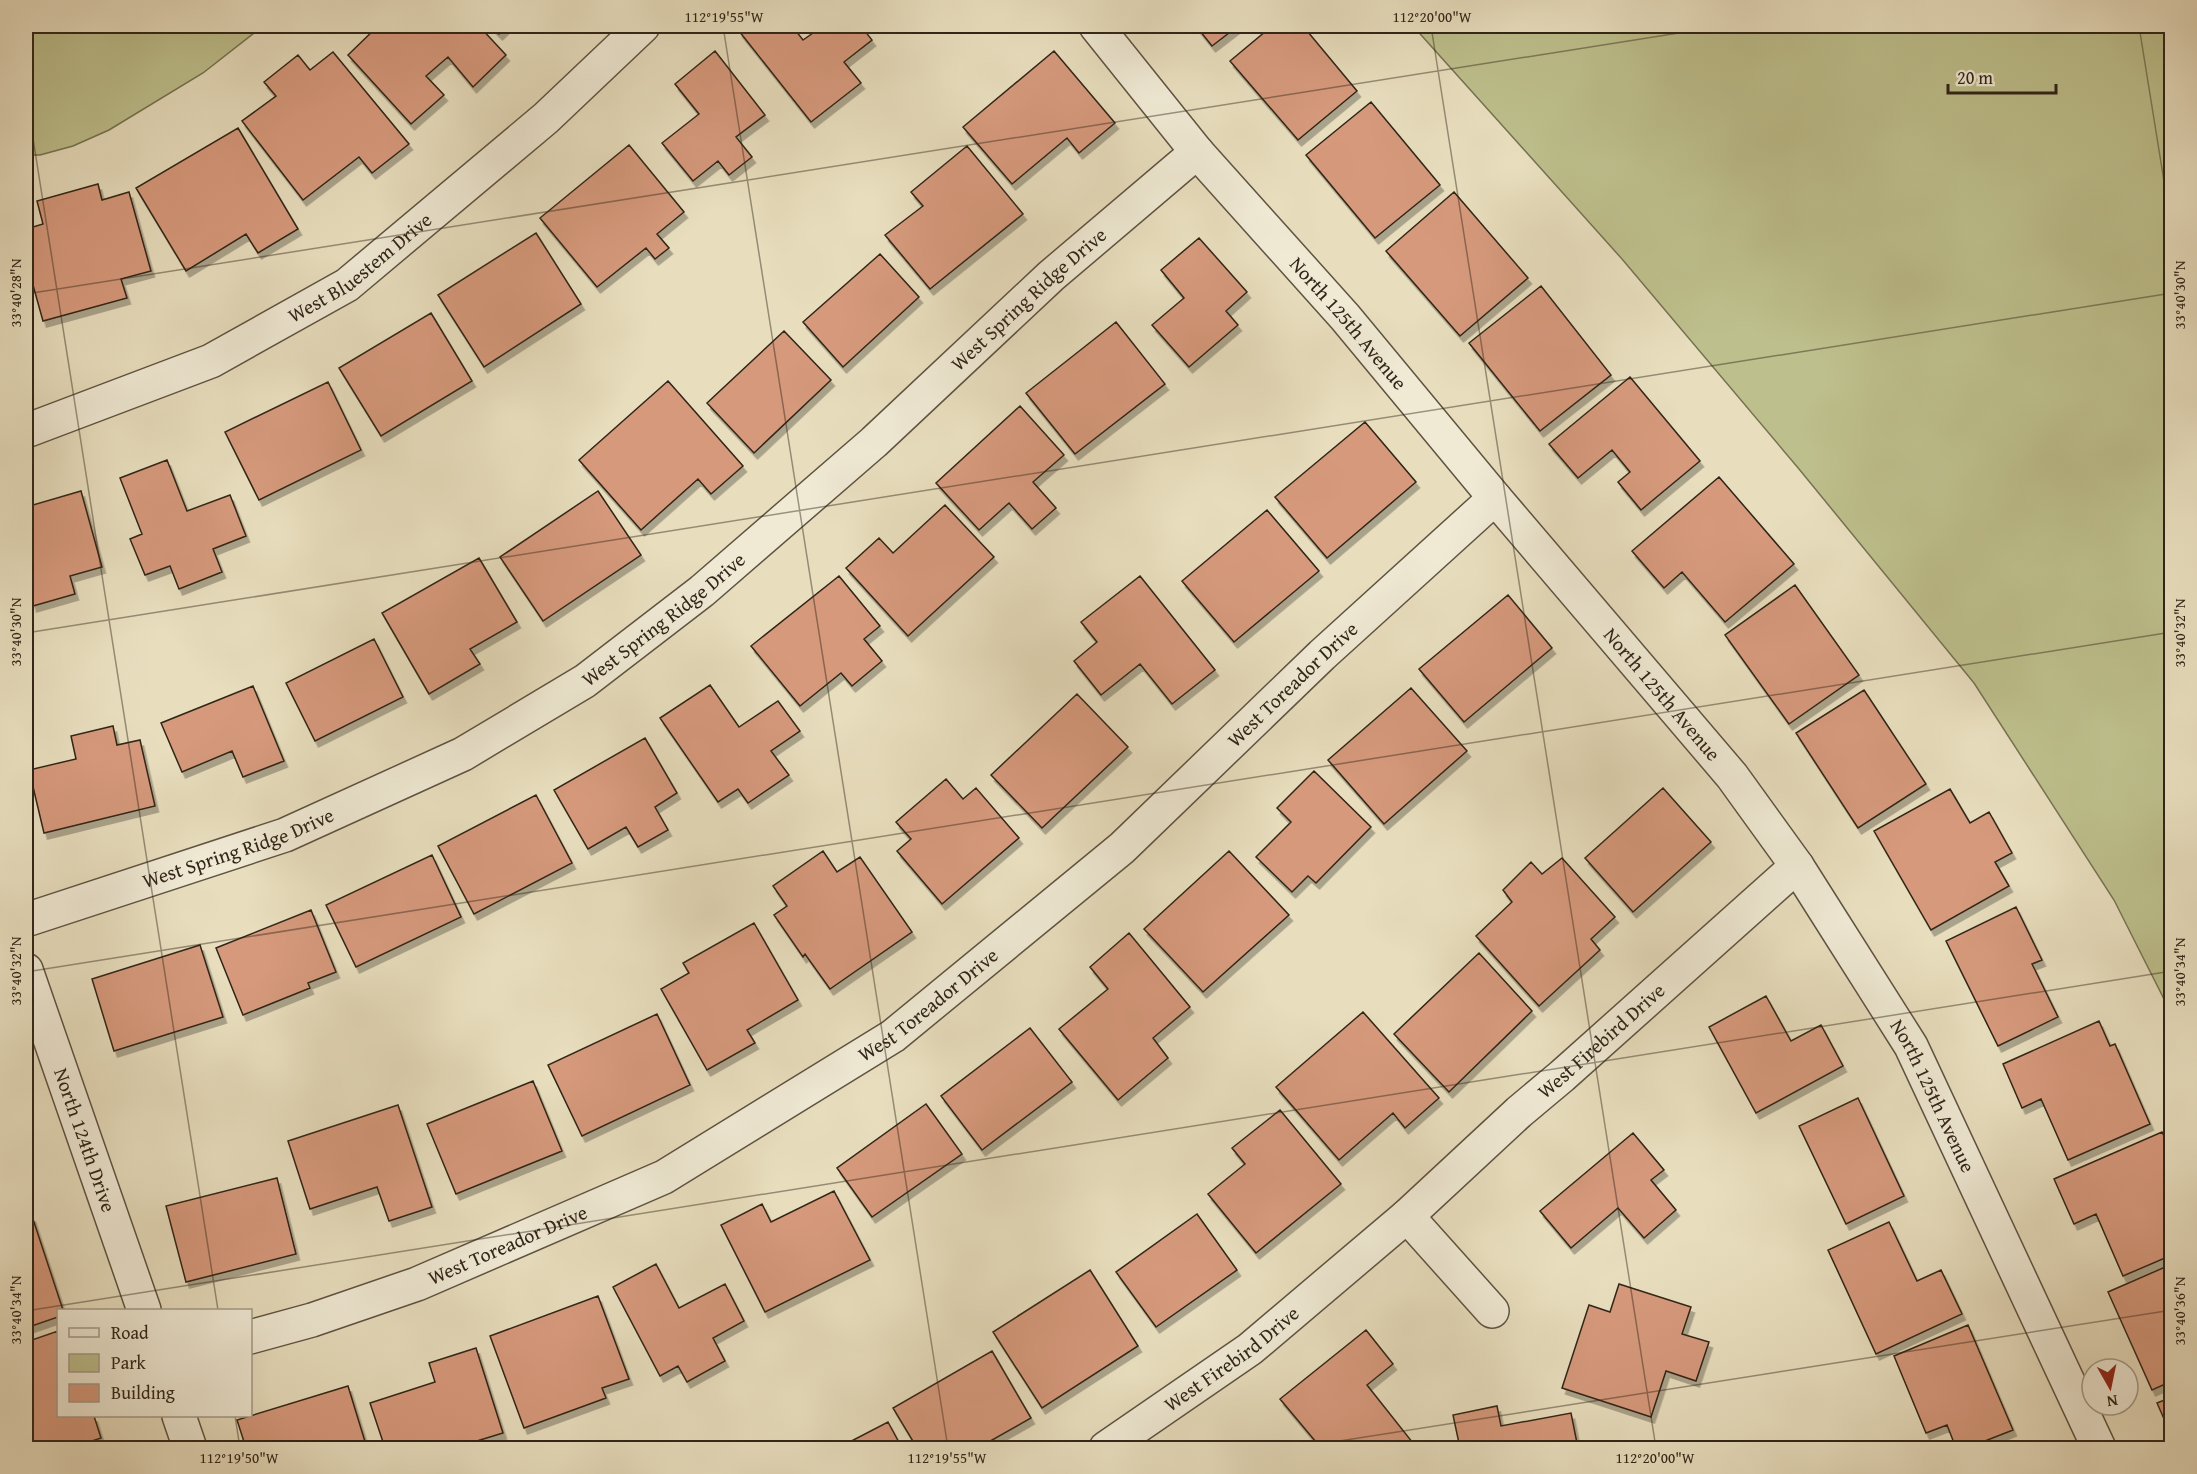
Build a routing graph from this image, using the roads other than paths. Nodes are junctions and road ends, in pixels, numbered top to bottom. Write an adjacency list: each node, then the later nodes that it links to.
1 (643, 26): 4 (street, West Bluestem Drive)
2 (1096, 26): 3 (street, North 125th Avenue)
3 (1197, 152): 5 (street, North 125th Avenue); 7 (street, West Spring Ridge Drive)
4 (26, 431)
5 (1495, 498): 6 (street, North 125th Avenue); 12 (street, West Toreador Drive)
6 (1797, 866): 9 (street, West Firebird Drive); 16 (street, North 125th Avenue)
7 (26, 920)
8 (26, 970): 10 (street, North 124th Drive)
9 (1407, 1216): 11 (street); 15 (street, West Firebird Drive)
10 (143, 1309)
11 (1492, 1311)
12 (252, 1336)
13 (179, 1417): 14 (street)
14 (190, 1449)
15 (1106, 1449)
16 (2099, 1449)

